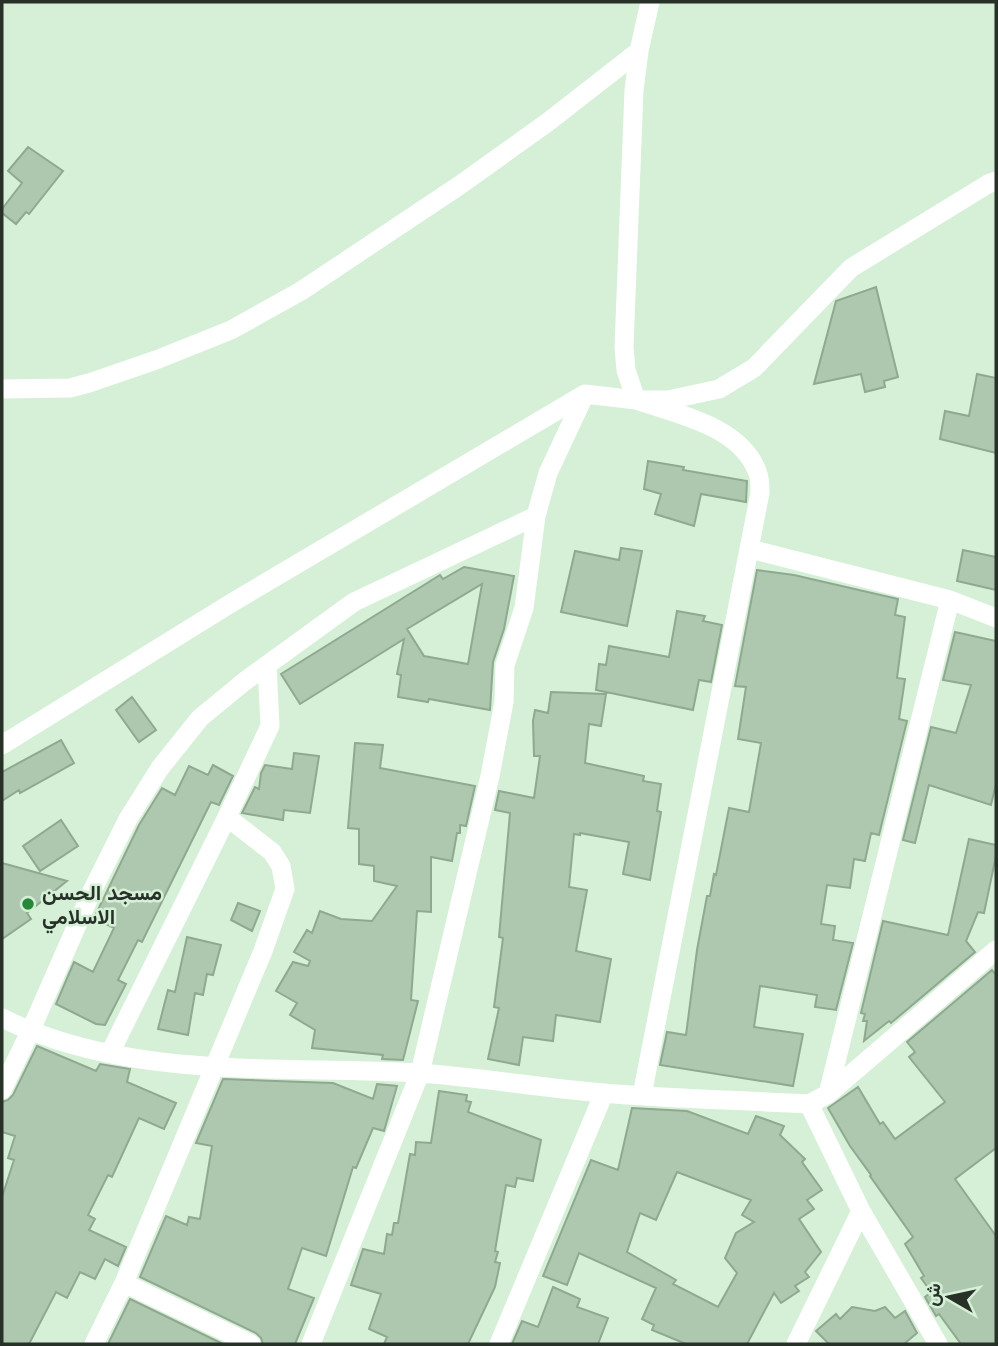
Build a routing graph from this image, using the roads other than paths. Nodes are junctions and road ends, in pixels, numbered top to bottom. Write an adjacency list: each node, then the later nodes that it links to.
1 (650, 2): 2 (street)
2 (639, 51): 4 (street); 6 (street)
3 (996, 181): 6 (street)
4 (2, 389)
5 (585, 394): 6 (street); 7 (street); 12 (street)
6 (636, 400): 8 (street)
7 (536, 516): 11 (street); 19 (street)
8 (750, 549): 9 (street); 23 (street)
9 (950, 600): 10 (street); 22 (street)
10 (996, 618)
11 (267, 665): 13 (street); 16 (street)
12 (2, 745)
13 (226, 817): 17 (street); 18 (street)
14 (996, 950): 22 (street)
15 (2, 1018): 16 (street)
16 (30, 1032): 17 (street); 20 (street)
17 (110, 1053): 18 (street)
18 (214, 1066): 19 (street); 26 (street)
19 (420, 1073): 21 (street); 29 (street)
20 (2, 1090)
21 (604, 1093): 23 (street); 30 (street)
22 (828, 1094): 24 (street)
23 (642, 1095): 24 (street)
24 (809, 1104): 25 (street)
25 (860, 1211): 31 (street); 32 (street)
26 (124, 1283): 27 (street); 28 (street)
27 (94, 1344)
28 (251, 1344)
29 (311, 1344)
30 (499, 1344)
31 (796, 1344)
32 (938, 1344)

